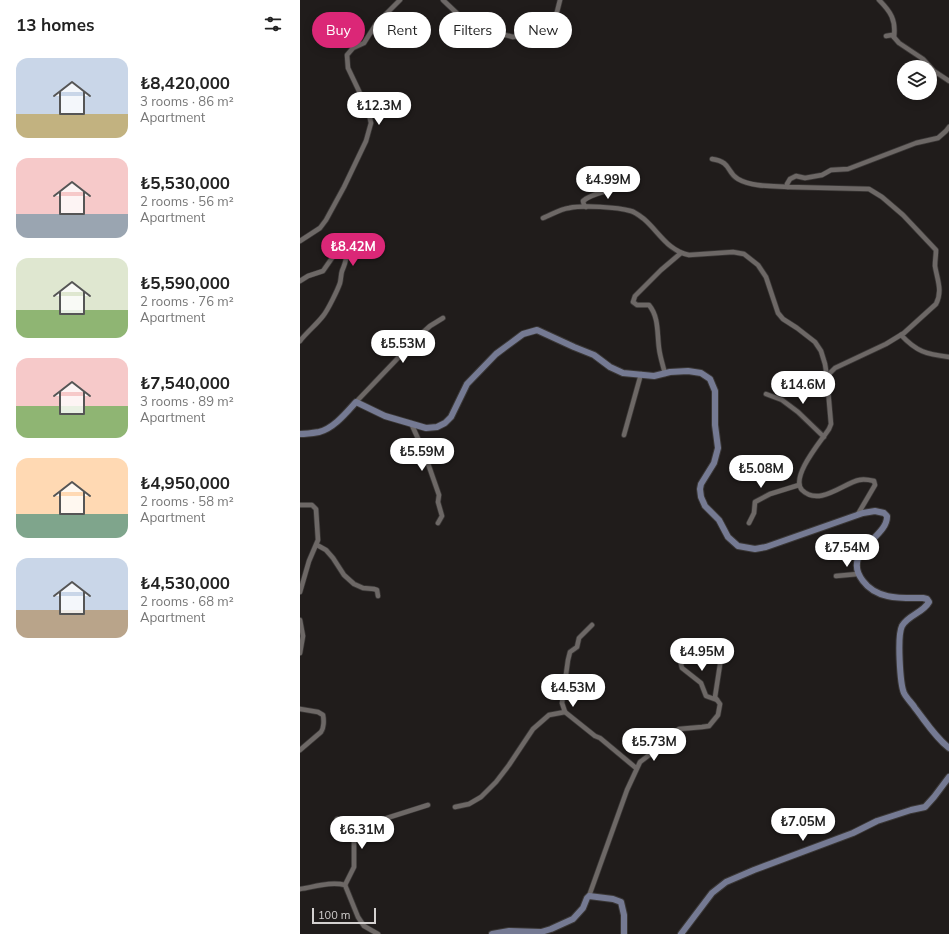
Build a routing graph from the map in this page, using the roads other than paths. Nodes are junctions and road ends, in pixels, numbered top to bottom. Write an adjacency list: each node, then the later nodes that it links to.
1 (400, 0): 14 (street)
2 (443, 0): 3 (street)
3 (560, 0)
4 (879, 0): 6 (street)
5 (886, 36): 6 (street)
6 (894, 37): 7 (street)
7 (949, 81)
8 (949, 127): 11 (street)
9 (712, 159): 11 (street)
10 (618, 187): 12 (street)
11 (788, 187): 18 (street)
12 (586, 207): 13 (street); 15 (street)
13 (543, 218)
14 (300, 241)
15 (681, 253): 22 (street); 23 (street)
16 (300, 281): 19 (street)
17 (443, 318): 25 (street)
18 (901, 335): 20 (street); 23 (street)
19 (300, 341)
20 (949, 357)
21 (641, 374): 22 (street); 26 (street); 28 (street)
22 (665, 374): 32 (street)
23 (827, 378): 29 (street)
24 (766, 394): 29 (street)
25 (356, 402): 26 (street); 27 (street)
26 (411, 423): 33 (street)
27 (300, 434)
28 (624, 435)
29 (824, 437): 30 (street)
30 (799, 484): 32 (street); 34 (street)
31 (300, 505): 35 (street)
32 (858, 514): 36 (street)
33 (438, 523)
34 (749, 523)
35 (316, 545): 38 (street); 39 (street)
36 (858, 574): 37 (street); 48 (street)
37 (836, 576)
38 (300, 592)
39 (378, 596)
40 (300, 620): 42 (street)
41 (592, 625): 47 (street)
42 (300, 653)
43 (678, 653): 45 (street)
44 (721, 658): 45 (street)
45 (717, 700): 50 (street)
46 (300, 709): 49 (street)
47 (565, 712): 50 (street); 53 (street)
48 (949, 748)
49 (300, 750)
50 (636, 768): 58 (street)
51 (949, 777): 62 (street)
52 (428, 805): 55 (street)
53 (455, 807)
54 (337, 818): 55 (street)
55 (354, 840): 56 (street)
56 (345, 885): 57 (street); 59 (street)
57 (300, 889)
58 (590, 896): 60 (street); 61 (street)
59 (378, 934)
60 (492, 934)
61 (624, 934)
62 (681, 934)

